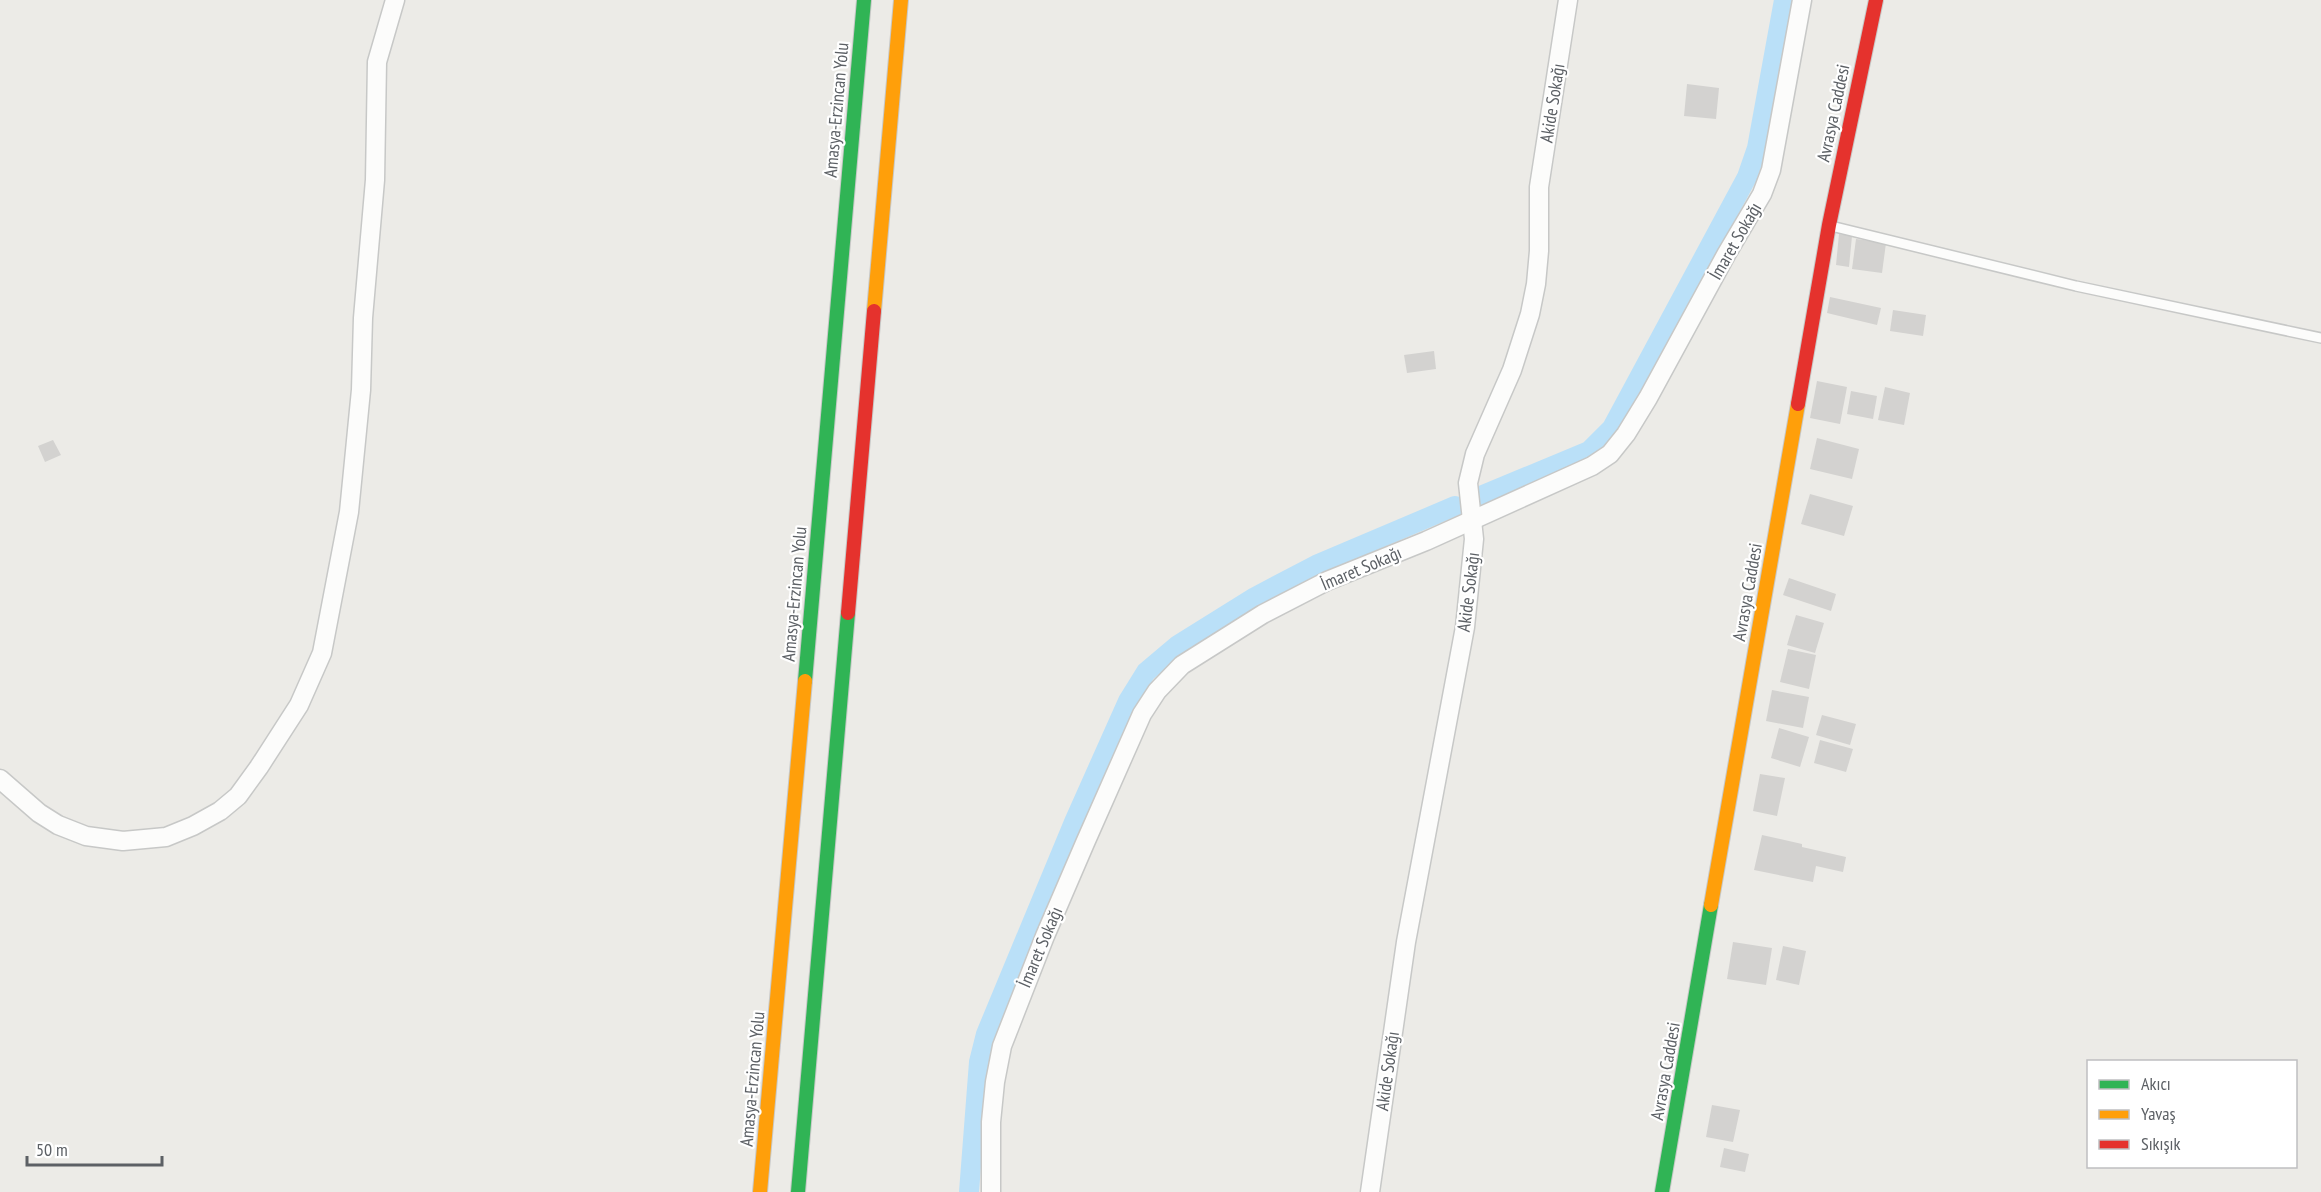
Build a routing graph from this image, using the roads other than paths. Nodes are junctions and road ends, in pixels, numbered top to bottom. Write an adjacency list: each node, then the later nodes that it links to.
1 (395, 0): 10 (street)
2 (864, 0): 11 (main road, Amasya-Erzincan Yolu)
3 (901, 0): 12 (main road)
4 (1568, 0): 9 (street, Akide Sokağı)
5 (1802, 0): 9 (street, İmaret Sokağı)
6 (1875, 0): 7 (main road, Avrasya Caddesi)
7 (1828, 225): 8 (lane); 15 (main road, Avrasya Caddesi)
8 (2321, 338)
9 (1473, 520): 13 (street, İmaret Sokağı); 14 (street, Akide Sokağı)
10 (0, 779)
11 (760, 1192)
12 (798, 1192)
13 (991, 1192)
14 (1370, 1192)
15 (1662, 1192)

